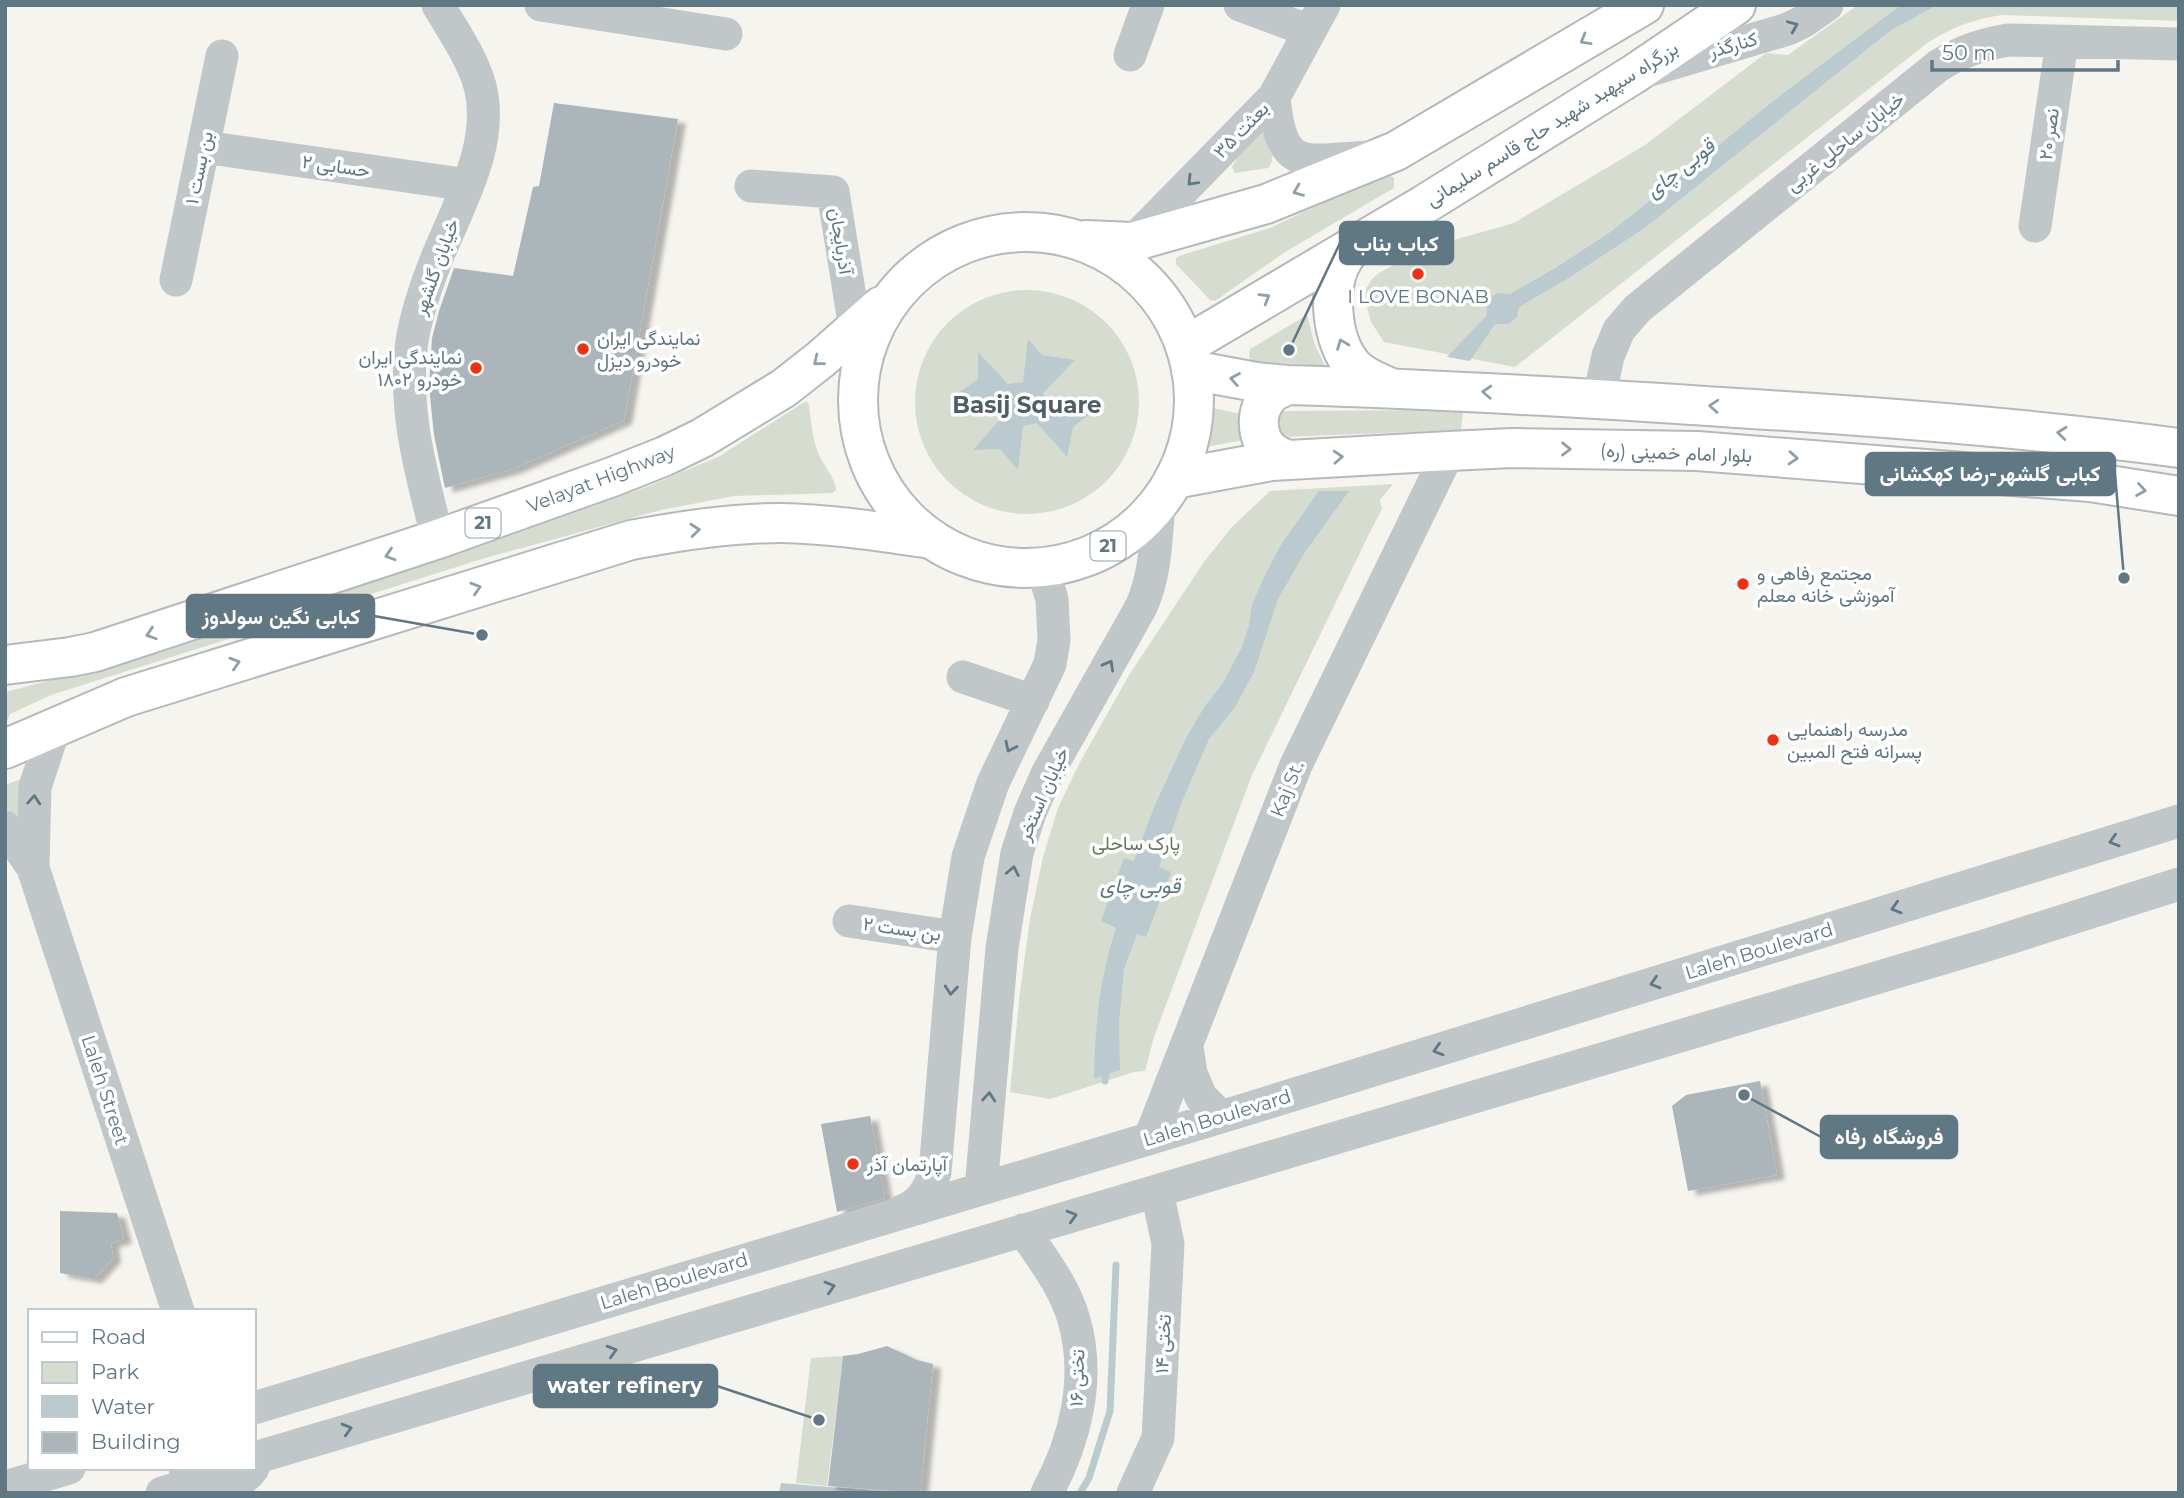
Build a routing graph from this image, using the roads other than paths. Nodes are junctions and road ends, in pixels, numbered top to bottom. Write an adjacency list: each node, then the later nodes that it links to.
1 (438, 5): 18 (street, خیابان گلشهر)
2 (541, 5): 9 (street)
3 (1148, 5): 12 (street)
4 (1240, 5): 8 (street)
5 (1644, 5): 17 (main road, 21, one-way to 17)
6 (1736, 5): 14 (main road, بزرگراه سپهبد شهید حاج قاسم سلیمانی)
7 (1826, 5): 14 (street, کنارگذر, one-way to 7)
8 (1317, 18): 15 (street)
9 (726, 34)
10 (2062, 42): 11 (street, خیابان ساحلی غربی); 21 (street, نصر ۲۰); 31 (street, خیابان ساحلی غربی)
11 (2179, 44)
12 (1130, 55)
13 (222, 56): 16 (street, بن بست ۱)
14 (1634, 74): 20 (main road, بزرگراه سپهبد شهید حاج قاسم سلیمانی)
15 (1274, 97): 17 (street, بعثت ۳۵); 23 (street, بعثت ۳۵, one-way to 23)
16 (204, 147): 18 (street, حسابی ۲); 25 (street, بن بست ۱)
17 (1389, 154): 20 (main road); 23 (main road, 21, one-way to 23)
18 (468, 185): 38 (street, خیابان گلشهر)
19 (751, 186): 27 (street, آذربایجان)
20 (1425, 204): 24 (main road, بزرگراه سپهبد شهید حاج قاسم سلیمانی)
21 (2035, 226)
22 (1079, 240): 23 (main road, 21); 26 (main road, 21); 28 (main road, 21)
23 (1132, 242)
24 (1359, 242): 28 (main road, بزرگراه سپهبد شهید حاج قاسم سلیمانی, one-way to 24); 30 (main road, one-way to 24)
25 (176, 280)
26 (906, 283): 27 (main road, Velayat Highway / 21); 37 (main road, 21)
27 (855, 328): 38 (main road, Velayat Highway / 21, one-way to 38)
28 (1188, 358): 29 (main road, one-way to 28); 35 (main road, 21)
29 (1288, 385): 30 (main road); 34 (main road)
30 (1391, 388): 31 (main road, one-way to 30)
31 (1599, 399): 32 (main road, one-way to 31)
32 (2179, 448)
33 (1448, 451): 34 (main road, بلوار امام خمینی (ره), one-way to 33); 36 (main road, بلوار امام خمینی (ره), one-way to 36); 51 (street, Kaj St.)
34 (1287, 460): 35 (main road, بلوار امام خمینی (ره))
35 (1166, 491): 39 (main road, 21); 55 (street, خیابان استخر, one-way to 35)
36 (2179, 496)
37 (932, 538): 39 (main road, 21); 43 (main road, 21, one-way to 37)
38 (438, 540): 40 (main road, Velayat Highway / 21, one-way to 40)
39 (1042, 567): 42 (street)
40 (8, 660)
41 (962, 677): 42 (street)
42 (1033, 701): 50 (street, one-way to 50)
43 (55, 726): 44 (main road, 21); 47 (street, Laleh Street, one-way to 43)
44 (5, 749)
45 (2179, 821): 52 (street, Laleh Boulevard, one-way to 52)
46 (5, 827): 47 (street, Laleh Street)
47 (33, 868): 60 (street, Laleh Street)
48 (2179, 884): 57 (street)
49 (849, 921): 50 (street, بن بست ۲)
50 (955, 937): 54 (street, one-way to 54)
51 (1187, 1047): 52 (street); 53 (street, Kaj St.)
52 (1221, 1117): 53 (street, Laleh Boulevard)
53 (1150, 1138): 56 (street, Laleh Boulevard)
54 (939, 1139): 55 (street); 58 (street)
55 (985, 1139): 56 (street, خیابان استخر)
56 (981, 1189): 58 (street, Laleh Boulevard)
57 (1157, 1191): 59 (street, one-way to 57); 72 (street, تختی ۱۴)
58 (879, 1220): 61 (street, Laleh Boulevard)
59 (1023, 1230): 62 (street, one-way to 59); 71 (street, تختی ۱۶)
60 (177, 1309)
61 (269, 1404): 62 (street)
62 (296, 1444): 63 (street)
63 (256, 1455)
64 (62, 1470): 68 (street)
65 (154, 1470): 69 (street)
66 (246, 1470): 67 (street)
67 (192, 1475): 70 (street)
68 (5, 1488)
69 (149, 1493)
70 (162, 1493)
71 (1047, 1493)
72 (1133, 1493)

